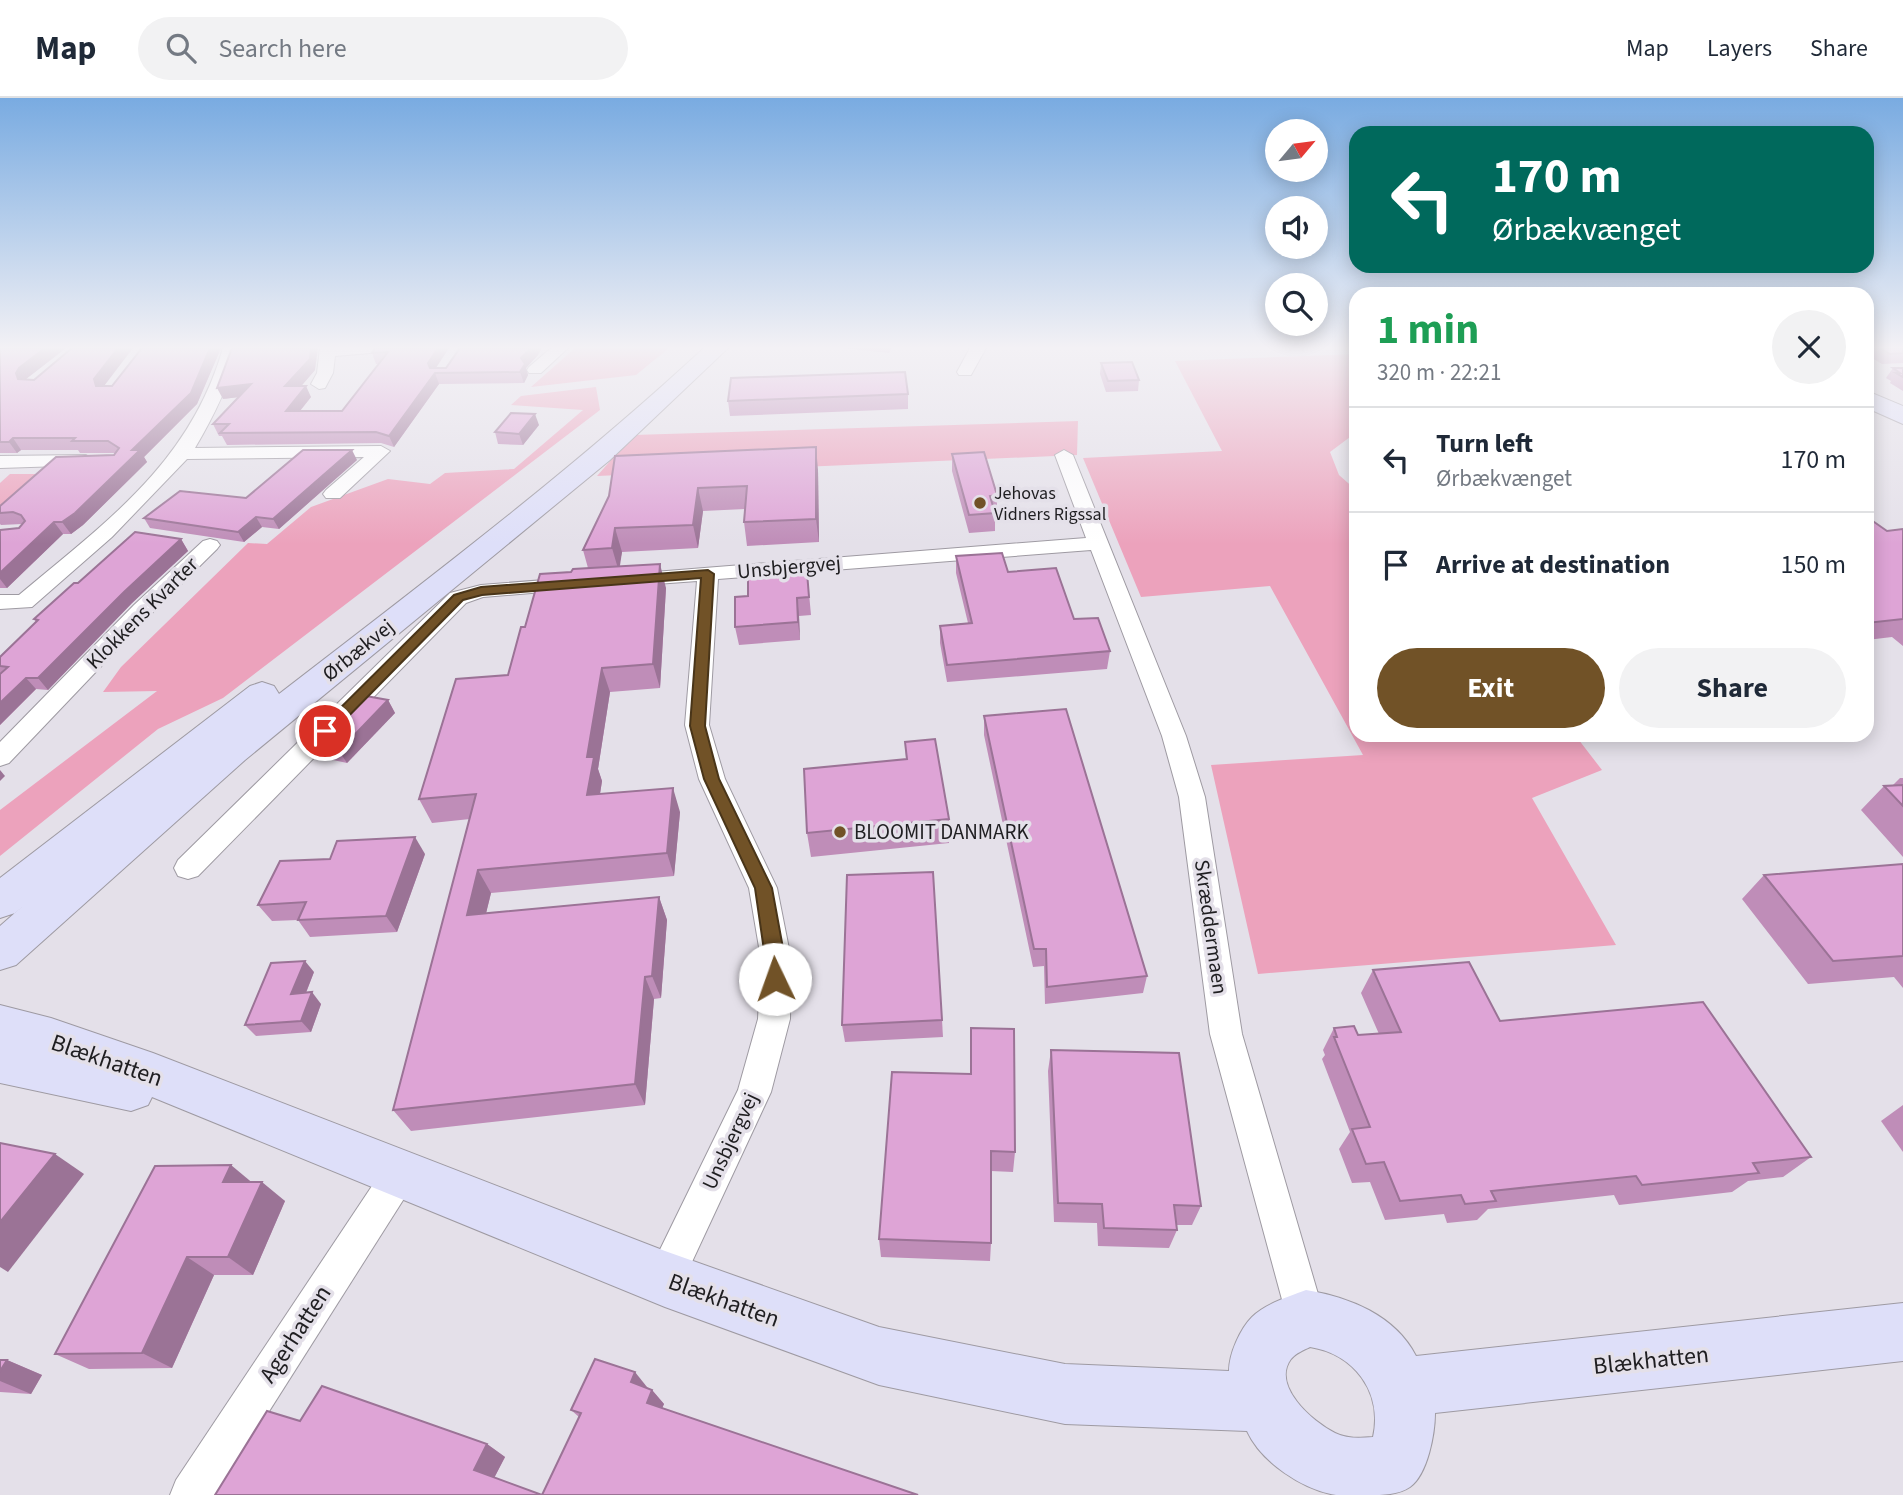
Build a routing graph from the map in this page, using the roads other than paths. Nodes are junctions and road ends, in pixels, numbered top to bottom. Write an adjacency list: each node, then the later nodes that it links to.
1 (207, 413): 4 (street)
2 (616, 413): 18 (main road, Ørbækvej)
3 (648, 413): 22 (main road, Ørbækvej)
4 (183, 454): 10 (street); 11 (street)
5 (1064, 455): 14 (street)
6 (23, 461): 7 (street); 8 (street); 9 (street)
7 (102, 461)
8 (0, 462)
9 (0, 481)
10 (333, 494)
11 (105, 533): 12 (street); 16 (street)
12 (138, 534)
13 (186, 541): 17 (street, Klokkens Kvarter)
14 (1098, 543): 15 (street, Unsbjergvej); 28 (street, Skræddermaen)
15 (708, 574): 19 (street); 27 (street, Unsbjergvej)
16 (0, 602)
17 (0, 757)
18 (132, 795): 20 (main road, Ørbækvej); 21 (main road)
19 (188, 869)
20 (0, 901)
21 (0, 921)
22 (0, 953)
23 (0, 1025): 25 (main road, Blækhatten)
24 (0, 1061): 25 (main road, Blækhatten)
25 (213, 1099): 26 (main road, Blækhatten)
26 (400, 1174): 27 (main road, Blækhatten); 33 (street, Agerhatten)
27 (665, 1279): 31 (main road, Blækhatten)
28 (1306, 1318): 30 (main road); 31 (main road)
29 (1903, 1332): 30 (main road, Blækhatten)
30 (1400, 1387): 32 (main road)
31 (1259, 1402): 32 (main road)
32 (1353, 1489)
33 (191, 1495)

